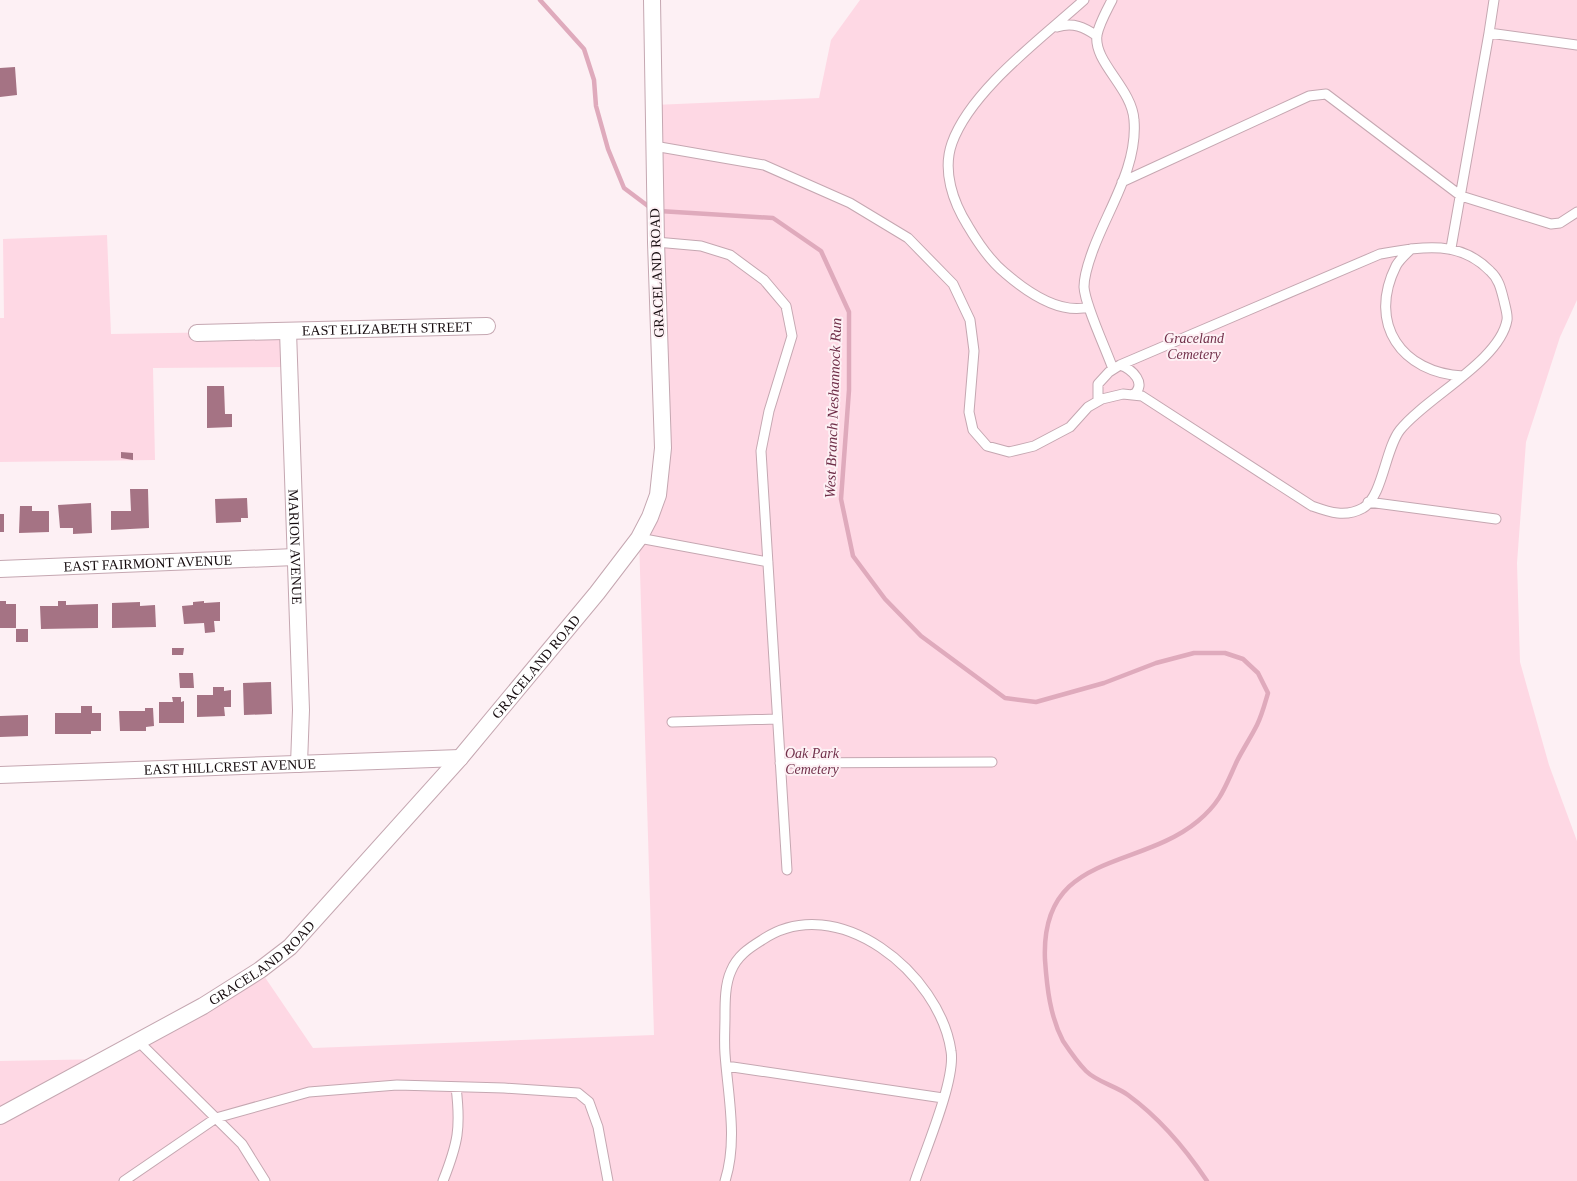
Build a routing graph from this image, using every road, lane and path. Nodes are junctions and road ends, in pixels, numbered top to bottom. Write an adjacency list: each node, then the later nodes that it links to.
1 (652, 0): 9 (street, GRACELAND ROAD)
2 (1084, 0): 5 (lane)
3 (1112, 0): 7 (lane)
4 (1494, 0): 6 (lane)
5 (1052, 28): 7 (lane); 16 (lane)
6 (1489, 33): 8 (lane); 11 (lane)
7 (1097, 36): 10 (lane)
8 (1577, 46)
9 (654, 146): 13 (street, GRACELAND ROAD); 23 (lane)
10 (1122, 182): 11 (lane); 16 (lane)
11 (1460, 196): 12 (lane); 14 (lane)
12 (1577, 212)
13 (656, 242): 26 (street, GRACELAND ROAD); 28 (lane)
14 (1451, 248): 15 (lane); 21 (lane)
15 (1411, 249): 20 (lane); 21 (lane)
16 (1089, 307): 20 (lane)
17 (487, 326): 18 (street, EAST ELIZABETH STREET)
18 (288, 331): 19 (street, EAST ELIZABETH STREET); 27 (street, MARION AVENUE)
19 (197, 333)
20 (1117, 367): 22 (lane); 23 (lane)
21 (1463, 376): 24 (lane)
22 (1133, 395): 23 (lane); 24 (lane)
23 (1098, 401)
24 (1368, 502): 25 (lane)
25 (1496, 519)
26 (639, 538): 28 (lane); 32 (street, GRACELAND ROAD)
27 (295, 557): 29 (street, EAST FAIRMONT AVENUE); 35 (street, MARION AVENUE)
28 (768, 562): 30 (lane)
29 (0, 569)
30 (777, 719): 31 (lane); 34 (lane)
31 (672, 722)
32 (460, 758): 35 (street, EAST HILLCREST AVENUE); 38 (street, GRACELAND ROAD)
33 (992, 762): 34 (lane)
34 (780, 763): 37 (lane)
35 (299, 764): 36 (street, EAST HILLCREST AVENUE)
36 (0, 775)
37 (787, 870)
38 (139, 1042): 42 (street, GRACELAND ROAD); 43 (lane)
39 (726, 1066): 41 (lane); 41 (lane); 48 (lane)
40 (456, 1087): 43 (lane); 46 (lane); 47 (lane)
41 (943, 1098): 49 (lane)
42 (0, 1116)
43 (216, 1118): 44 (lane); 45 (lane)
44 (124, 1181)
45 (265, 1181)
46 (442, 1181)
47 (608, 1181)
48 (725, 1181)
49 (915, 1181)

